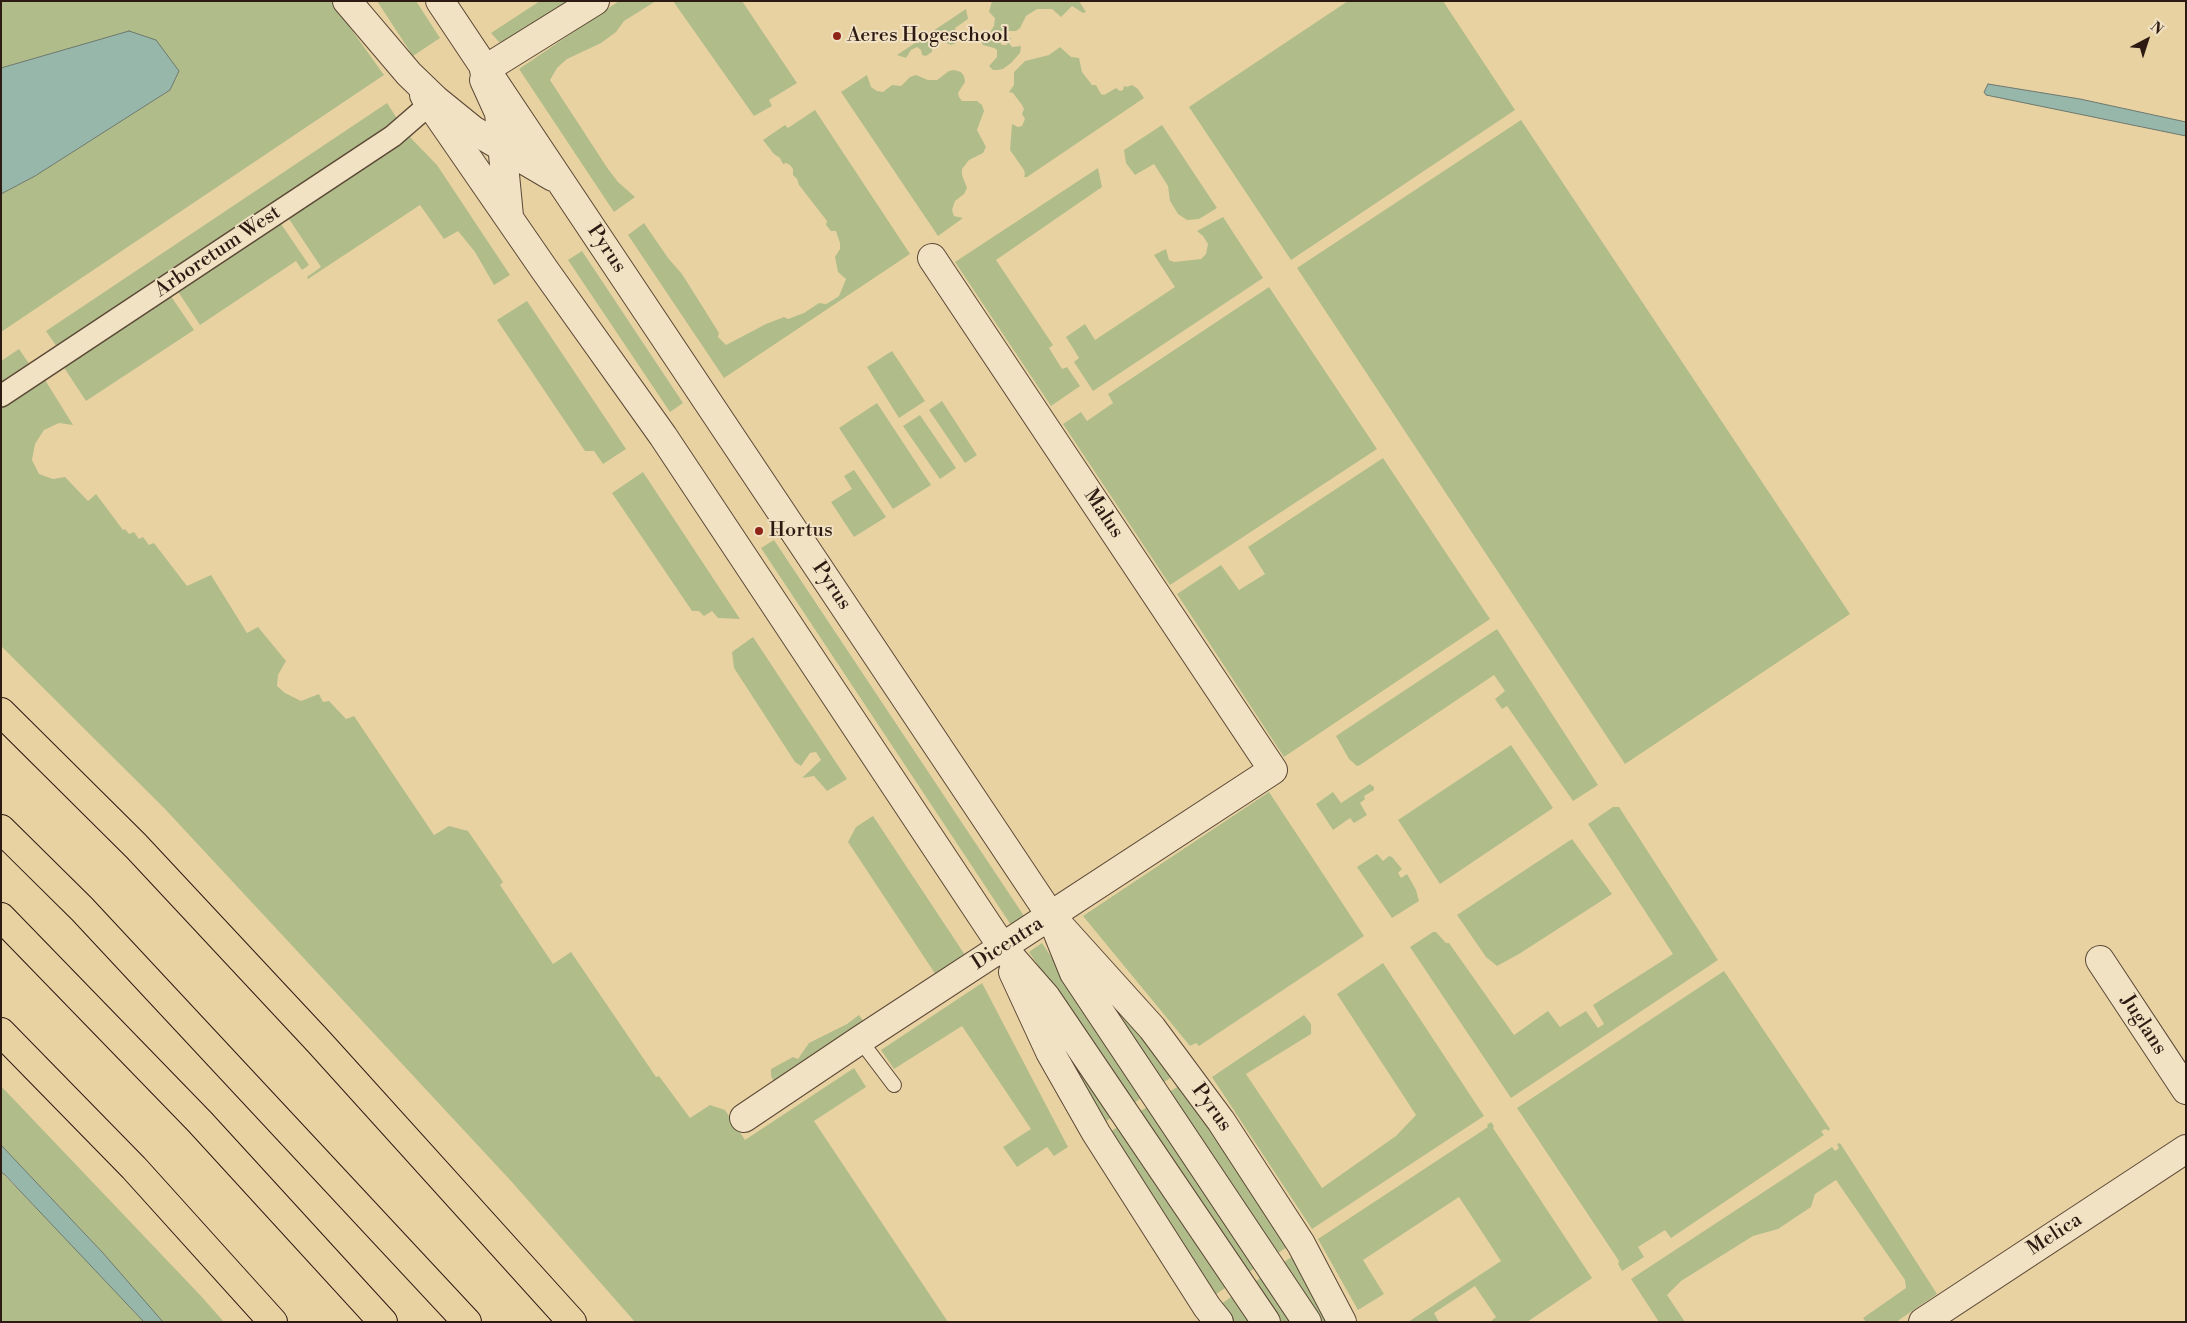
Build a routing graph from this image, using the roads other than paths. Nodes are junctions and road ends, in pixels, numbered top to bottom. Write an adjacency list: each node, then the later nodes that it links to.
1 (347, 1): 6 (street)
2 (440, 1): 4 (street)
3 (595, 1): 5 (street)
4 (465, 38): 5 (street, Pyrus); 8 (street)
5 (484, 70): 9 (street, Pyrus)
6 (409, 74): 7 (street); 8 (street, Pyrus)
7 (431, 103): 10 (street); 12 (street, Arboretum West)
8 (502, 146): 9 (street, Pyrus); 10 (street)
9 (561, 182): 16 (street, Pyrus)
10 (509, 217): 18 (street)
11 (932, 258): 14 (street, Malus)
12 (1, 396)
13 (1, 712): 29 (highway)
14 (1273, 770): 16 (street, Dicentra)
15 (1, 829): 28 (highway)
16 (1051, 916): 18 (street, Dicentra); 32 (street, Pyrus); 33 (street, Pyrus)
17 (1, 917): 27 (highway)
18 (1002, 948): 21 (street, Dicentra); 30 (street); 31 (street)
19 (2100, 960): 23 (street, Juglans)
20 (1, 1032): 26 (highway)
21 (860, 1040): 22 (lane); 24 (street, Dicentra)
22 (894, 1085)
23 (2186, 1090)
24 (744, 1118)
25 (2186, 1149): 34 (street, Melica)
26 (273, 1322)
27 (384, 1322)
28 (466, 1322)
29 (572, 1322)
30 (1219, 1322)
31 (1266, 1322)
32 (1307, 1322)
33 (1342, 1322)
34 (1923, 1322)

